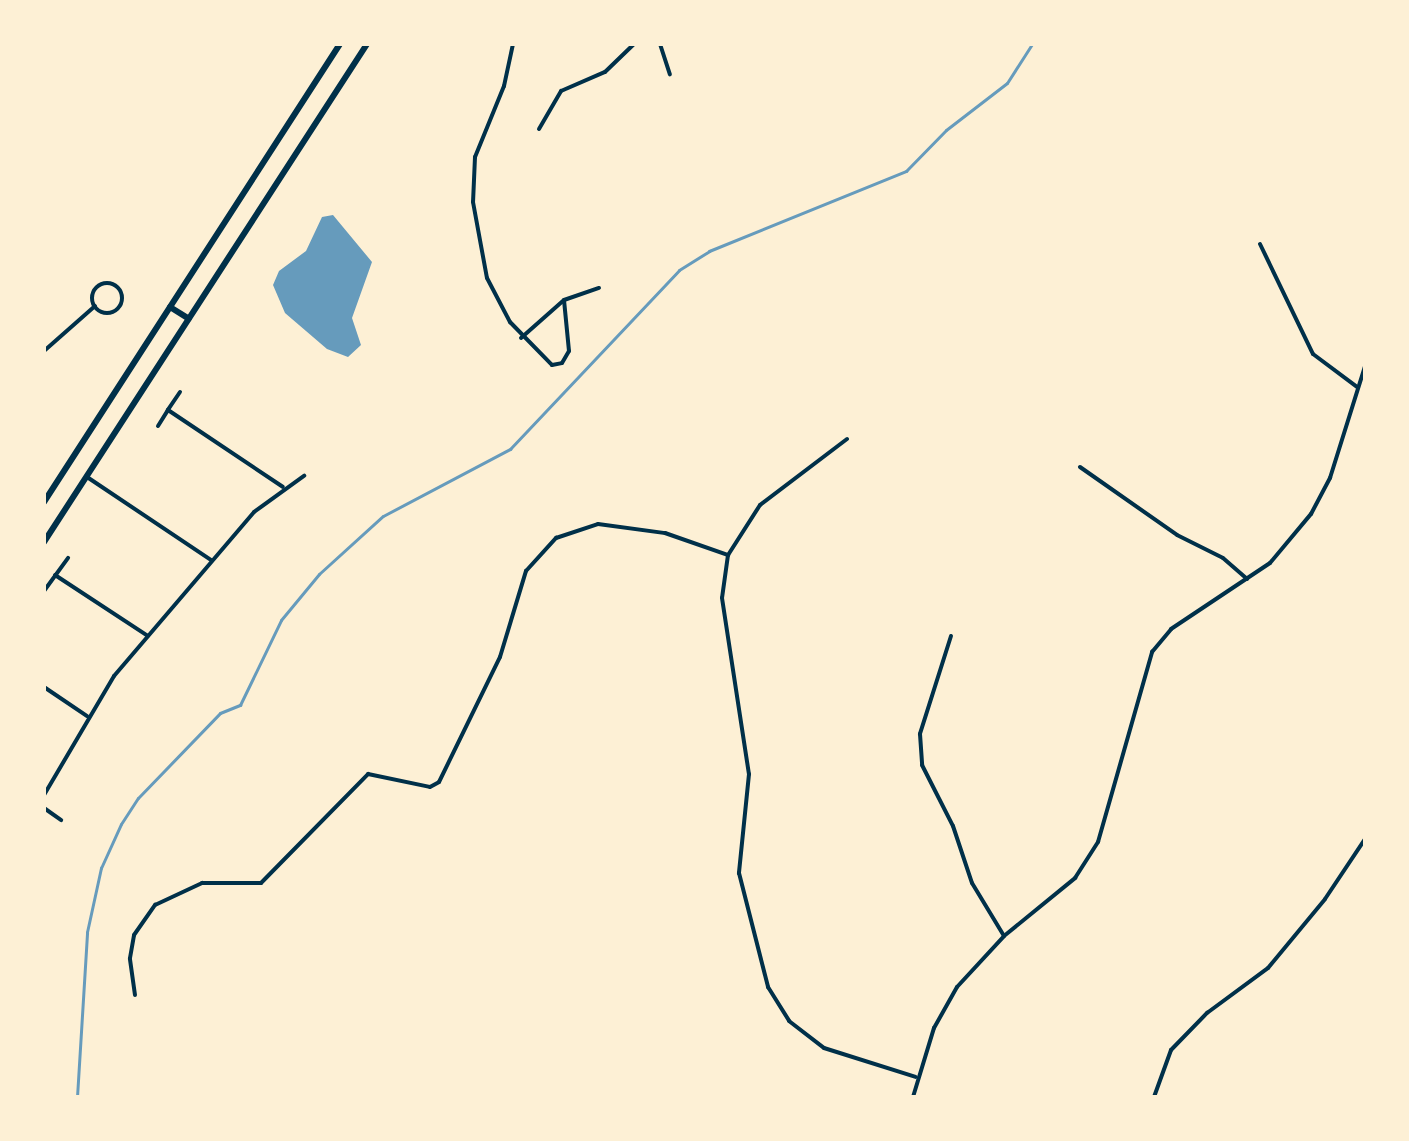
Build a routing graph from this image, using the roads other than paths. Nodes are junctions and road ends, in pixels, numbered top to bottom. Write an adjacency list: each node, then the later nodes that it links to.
1 (340, 44): 12 (main road)
2 (367, 44): 13 (main road)
3 (513, 44): 14 (street)
4 (634, 44): 7 (street)
5 (660, 44): 6 (street)
6 (670, 74)
7 (539, 129)
8 (1260, 244): 17 (street)
9 (599, 288): 10 (street)
10 (564, 300): 14 (street); 14 (street)
11 (95, 306): 11 (street); 15 (street)
12 (170, 307): 13 (main road); 26 (main road)
13 (189, 319): 24 (main road)
14 (521, 338)
15 (44, 351)
16 (1365, 366): 17 (street)
17 (1356, 386): 32 (street)
18 (180, 392): 19 (street)
19 (168, 410): 20 (street); 25 (street)
20 (158, 426)
21 (847, 439): 28 (street)
22 (1080, 467): 32 (street)
23 (304, 476): 25 (street)
24 (87, 477): 27 (main road); 30 (street)
25 (283, 487): 30 (street)
26 (44, 502)
27 (44, 542)
28 (728, 555): 43 (street); 44 (street)
29 (68, 558): 31 (street)
30 (212, 560): 34 (street)
31 (55, 575): 33 (street); 34 (street)
32 (1248, 580): 42 (street)
33 (44, 591)
34 (148, 636): 37 (street)
35 (951, 636): 42 (street)
36 (44, 687): 37 (street)
37 (87, 716): 38 (street)
38 (44, 795)
39 (44, 808): 40 (street)
40 (61, 820)
41 (1365, 839): 46 (street)
42 (1004, 936): 44 (street)
43 (135, 995)
44 (917, 1077): 45 (street)
45 (913, 1097)
46 (1154, 1097)

